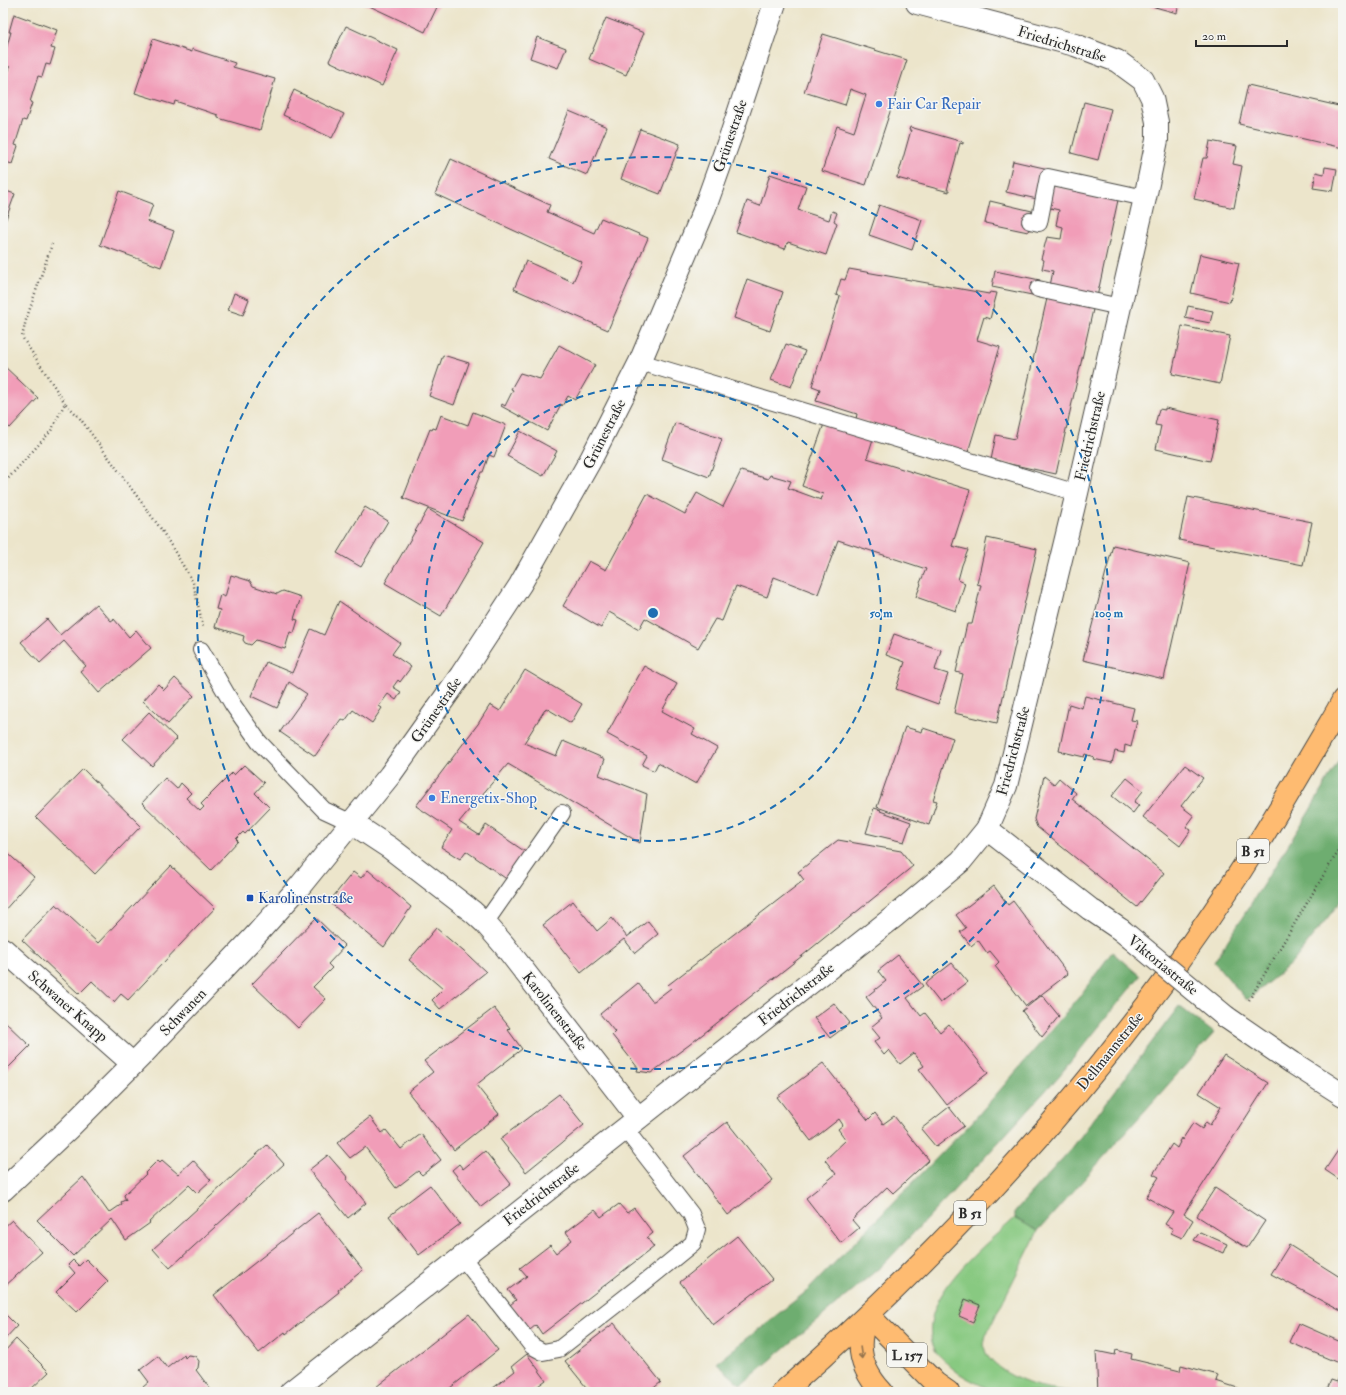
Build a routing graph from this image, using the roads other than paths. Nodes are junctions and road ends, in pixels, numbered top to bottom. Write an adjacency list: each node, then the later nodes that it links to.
1 (775, 3): 7 (street, Grünestraße)
2 (917, 3): 3 (street, Friedrichstraße)
3 (1145, 198): 4 (lane); 6 (street, Friedrichstraße)
4 (1030, 221)
5 (1038, 289): 6 (lane)
6 (1120, 307): 8 (street, Friedrichstraße)
7 (640, 362): 8 (lane); 12 (street, Grünestraße)
8 (1077, 493): 13 (street, Friedrichstraße)
9 (201, 650): 12 (lane)
10 (1343, 700): 21 (main road, Dellmannstraße / B 51)
11 (562, 813): 14 (lane)
12 (352, 823): 14 (street, Karolinenstraße); 16 (street, Schwanen)
13 (987, 830): 17 (street, Viktoriastraße, bridge); 18 (street, Friedrichstraße)
14 (485, 923): 18 (street, Karolinenstraße)
15 (3, 948): 16 (street, Schwaner Knapp)
16 (133, 1064): 19 (street, Schwanen)
17 (1343, 1095)
18 (631, 1124): 20 (street, Friedrichstraße); 20 (lane)
19 (3, 1190)
20 (462, 1257): 22 (street, Friedrichstraße)
21 (868, 1315): 23 (main road, B 51); 24 (main road, L 157, one-way to 24); 25 (main road, L 157)
22 (291, 1392)
23 (784, 1392)
24 (882, 1392)
25 (948, 1392)

